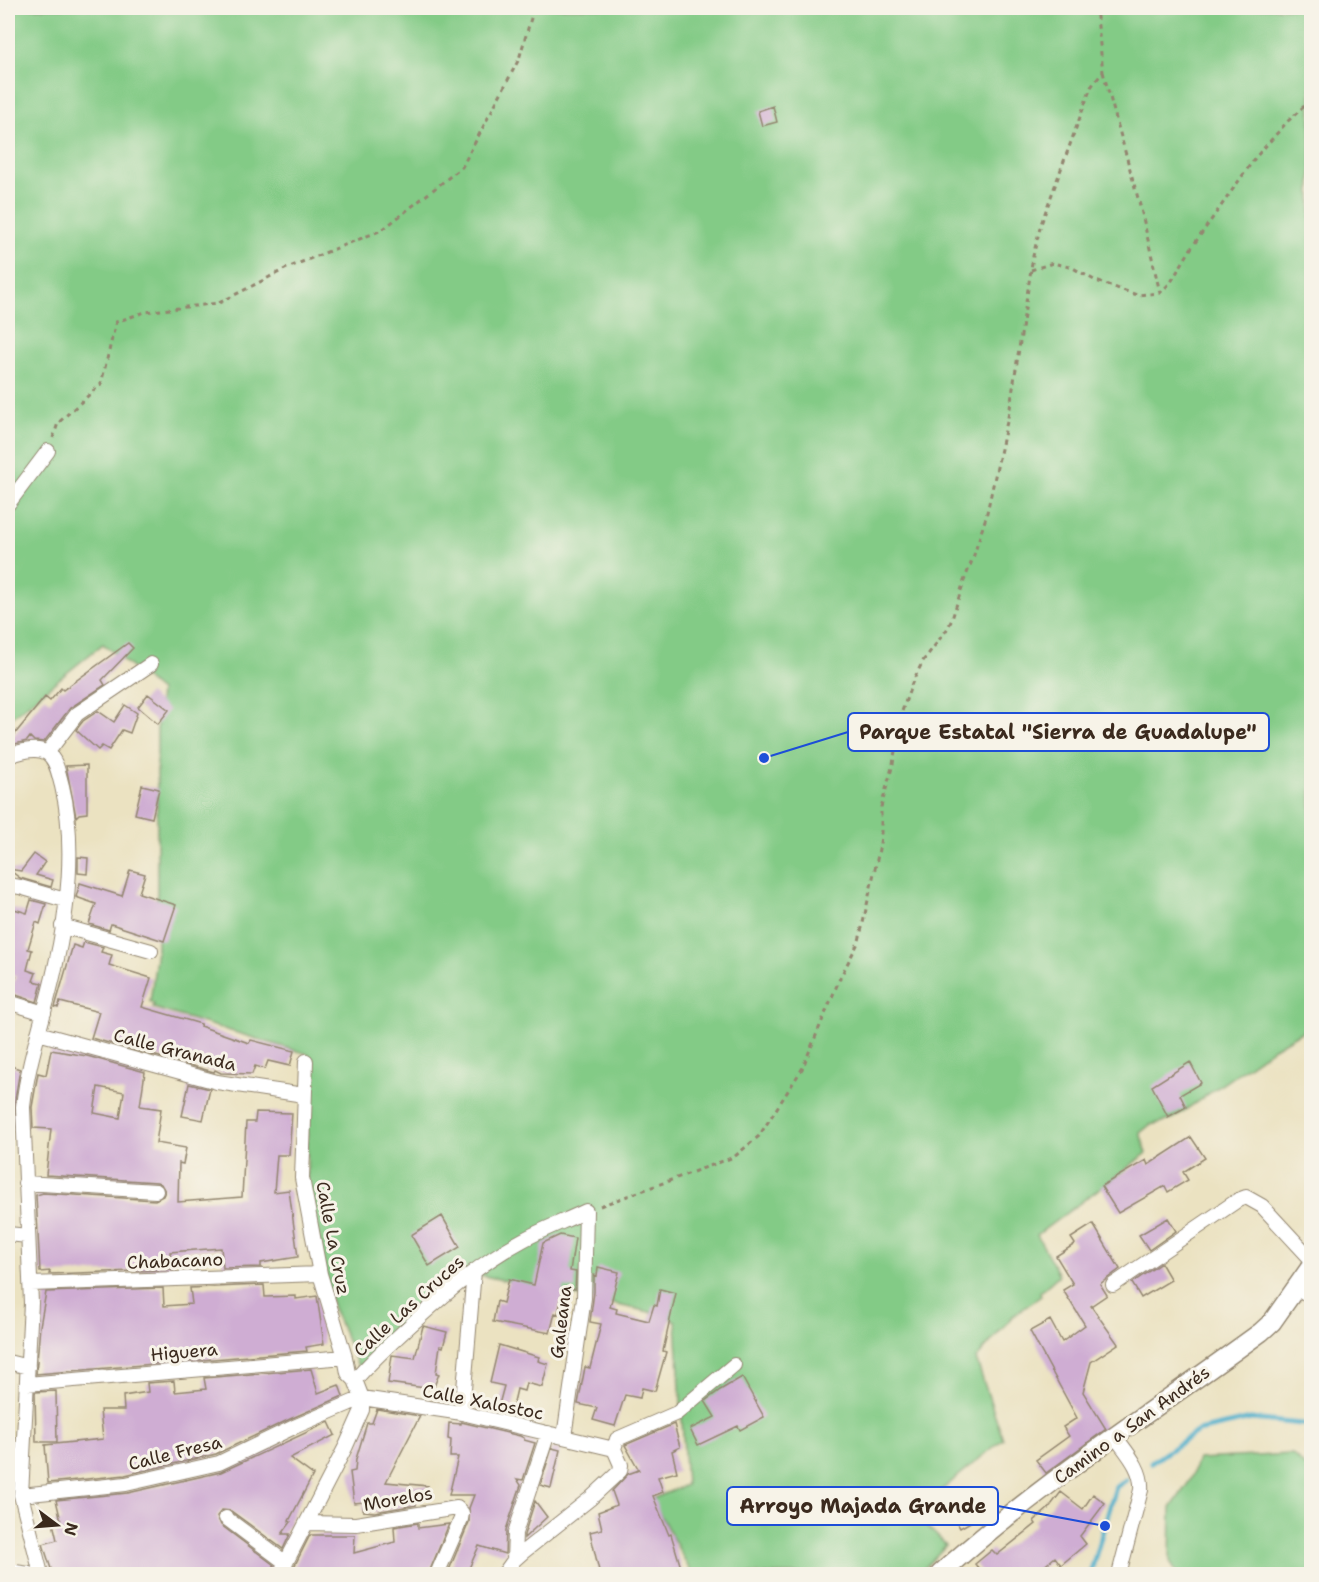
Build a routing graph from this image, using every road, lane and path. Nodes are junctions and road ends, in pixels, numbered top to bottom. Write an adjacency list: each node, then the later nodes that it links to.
1 (534, 8): 7 (path)
2 (1096, 8): 3 (path)
3 (1103, 72): 5 (path); 6 (path)
4 (1311, 99): 6 (path)
5 (1031, 270): 6 (path); 23 (path)
6 (1160, 293)
7 (48, 451): 8 (street)
8 (8, 504)
9 (151, 664): 10 (street)
10 (47, 753): 11 (street); 13 (street)
11 (8, 756)
12 (8, 885): 13 (street)
13 (65, 900): 14 (street)
14 (62, 926): 15 (street); 17 (street)
15 (151, 951)
16 (8, 1002): 17 (street)
17 (44, 1013): 18 (street)
18 (38, 1033): 20 (street, Calle Granada); 21 (street)
19 (306, 1061): 20 (street, Calle La Cruz)
20 (304, 1095): 29 (street, Calle La Cruz)
21 (25, 1183): 22 (street); 25 (street)
22 (156, 1191)
23 (585, 1211): 28 (street, Calle Las Cruces); 44 (street, Galeana)
24 (8, 1234): 25 (street)
25 (28, 1236): 30 (street)
26 (1311, 1260): 31 (street)
27 (1311, 1264): 32 (street, Camino a San Andrés)
28 (474, 1270): 38 (street, Calle Las Cruces); 41 (street)
29 (320, 1274): 30 (street, Chabacano); 34 (street, Calle La Cruz)
30 (31, 1284): 37 (street)
31 (1113, 1285)
32 (1296, 1287): 33 (street); 43 (street, Camino a San Andrés)
33 (1311, 1298)
34 (345, 1357): 38 (street, Calle La Cruz); 39 (street, Higuera)
35 (8, 1362): 37 (street)
36 (734, 1365): 45 (street)
37 (28, 1367): 39 (street)
38 (355, 1380): 40 (street)
39 (27, 1384): 46 (street)
40 (362, 1398): 41 (street, Calle Xalostoc); 47 (street, Calle Fresa); 49 (street)
41 (462, 1413): 42 (street, Calle Xalostoc)
42 (548, 1433): 44 (street, Calle Xalostoc); 50 (street)
43 (1114, 1435): 57 (street, Camino a San Andrés); 58 (street)
44 (564, 1437): 45 (street, Calle Xalostoc)
45 (614, 1449): 50 (street)
46 (14, 1474): 47 (street)
47 (21, 1495): 54 (street)
48 (226, 1518): 51 (street)
49 (307, 1523): 51 (street); 55 (street, Morelos)
50 (514, 1560): 56 (street)
51 (283, 1569)
52 (8, 1570): 53 (street)
53 (29, 1575)
54 (41, 1575)
55 (437, 1575)
56 (504, 1575)
57 (940, 1575)
58 (1119, 1575)

